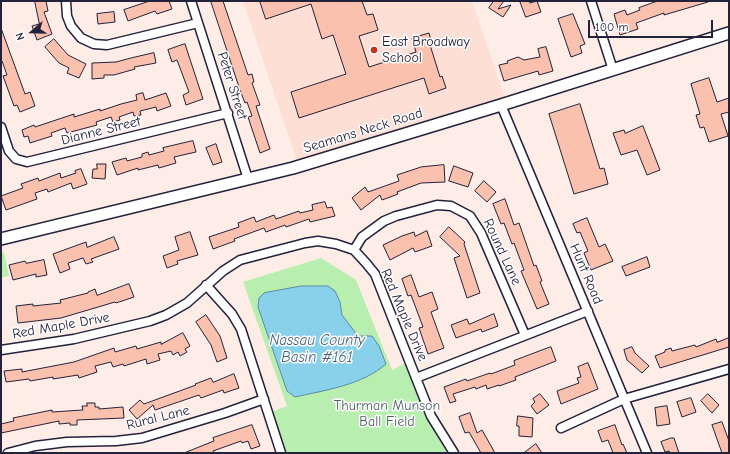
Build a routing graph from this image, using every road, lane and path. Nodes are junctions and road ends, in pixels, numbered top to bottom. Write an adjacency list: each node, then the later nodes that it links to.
1 (66, 1): 4 (street)
2 (191, 1): 4 (street, Peter Street)
3 (593, 1): 6 (street)
4 (198, 23): 8 (street, Peter Street)
5 (729, 34): 6 (main road, Seamans Neck Road)
6 (613, 70): 7 (main road, Seamans Neck Road)
7 (501, 105): 10 (main road, Seamans Neck Road); 14 (street, Hunt Road)
8 (228, 113): 9 (street, Dianne Street); 10 (street, Peter Street)
9 (1, 127)
10 (248, 179): 11 (main road, Seamans Neck Road)
11 (1, 239)
12 (354, 250): 13 (street, Red Maple Drive); 15 (street, Round Lane); 18 (street, Red Maple Drive)
13 (206, 285): 16 (street, Red Maple Drive); 19 (street)
14 (588, 311): 15 (street); 20 (street, Hunt Road)
15 (525, 335): 18 (street)
16 (1, 350)
17 (729, 370): 20 (street)
18 (416, 378): 24 (street, Red Maple Drive)
19 (264, 399): 22 (street, Rural Lane); 23 (street)
20 (624, 399): 21 (street); 25 (street, Hunt Road)
21 (561, 428)
22 (8, 453)
23 (281, 453)
24 (454, 453)
25 (647, 453)

